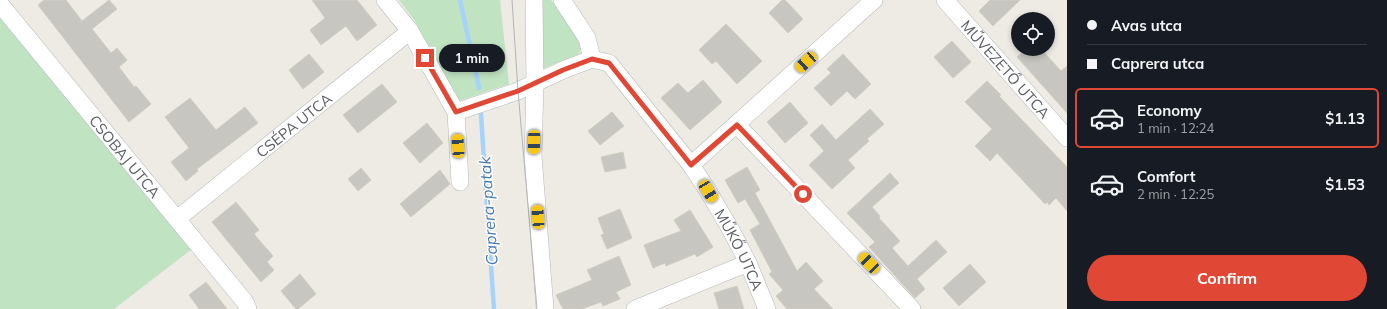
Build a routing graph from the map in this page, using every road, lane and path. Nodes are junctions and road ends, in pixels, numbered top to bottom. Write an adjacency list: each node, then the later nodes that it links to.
1 (386, 0): 7 (street)
2 (534, 0): 9 (street)
3 (562, 0): 8 (street)
4 (874, 0): 11 (street)
5 (945, 0): 12 (street, MŰVEZETŐ UTCA)
6 (0, 4): 15 (street, CSOBAJ UTCA)
7 (410, 31): 10 (street); 15 (street, CSÉPA UTCA)
8 (592, 59): 9 (street); 13 (street, MŰKŐ UTCA)
9 (535, 84): 10 (street); 18 (street)
10 (456, 112): 14 (street)
11 (737, 125): 13 (street); 21 (street)
12 (1067, 138)
13 (691, 165): 16 (street, MŰKŐ UTCA)
14 (460, 182)
15 (177, 219): 17 (street, CSOBAJ UTCA)
16 (748, 263): 19 (street); 20 (street, MŰKŐ UTCA)
17 (248, 309)
18 (545, 309)
19 (635, 309)
20 (767, 309)
21 (912, 309)

